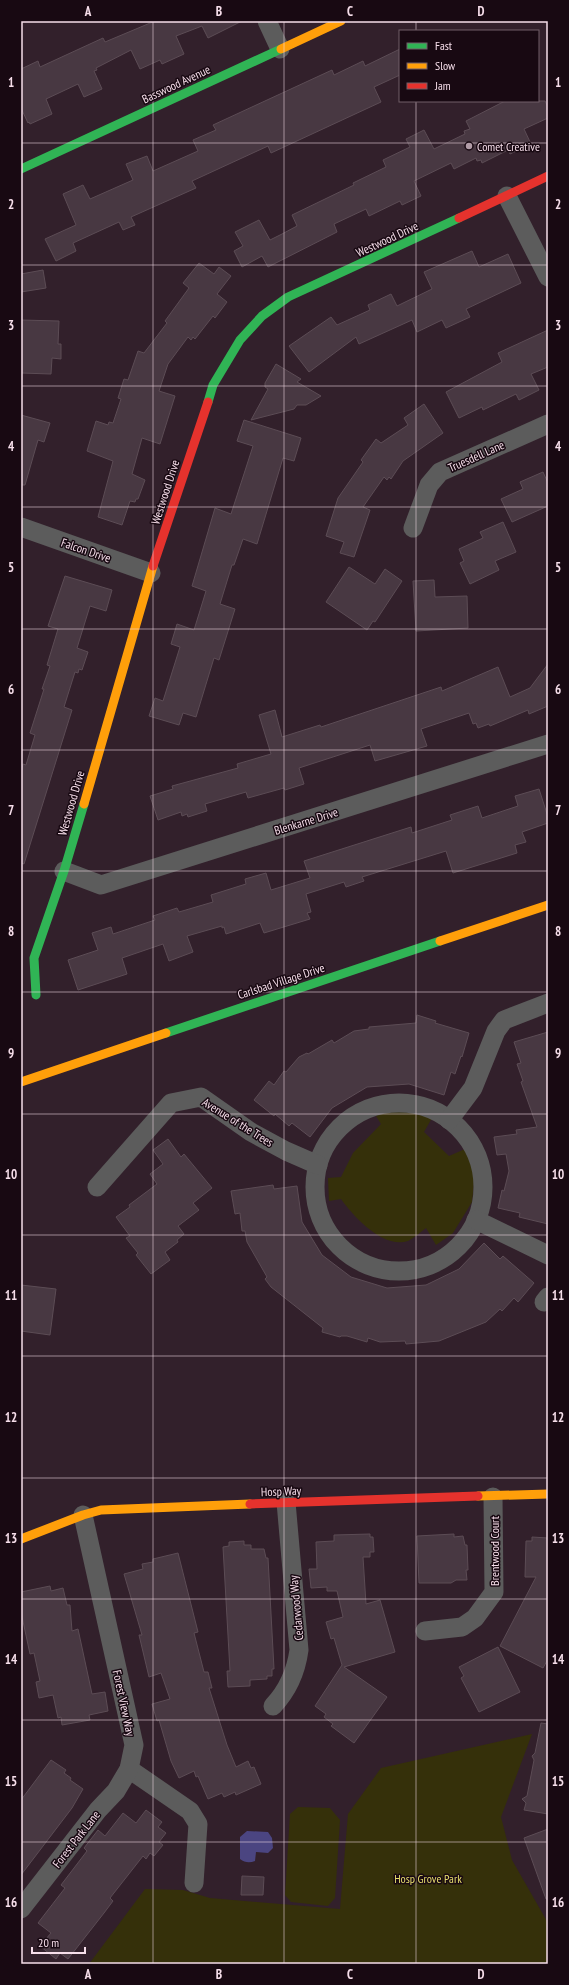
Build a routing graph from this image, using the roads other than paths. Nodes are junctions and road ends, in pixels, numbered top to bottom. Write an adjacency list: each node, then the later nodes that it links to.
1 (267, 21): 3 (street)
2 (341, 21): 3 (street, Basswood Avenue)
3 (280, 49): 4 (street, Basswood Avenue)
4 (21, 169)
5 (548, 176): 6 (street, Westwood Drive)
6 (507, 196): 7 (street); 11 (street, Westwood Drive)
7 (548, 277)
8 (548, 424): 10 (street, Truesdell Lane)
9 (21, 526): 11 (street, Falcon Drive)
10 (413, 528)
11 (151, 573): 13 (street, Westwood Drive)
12 (548, 744): 13 (street, Blenkarne Drive)
13 (64, 871): 15 (street, Westwood Drive)
14 (548, 905): 17 (street, Carlsbad Village Drive)
15 (36, 995)
16 (548, 1003): 18 (street)
17 (21, 1082)
18 (449, 1120): 19 (street); 21 (street)
19 (318, 1165): 20 (street, Avenue of the Trees); 21 (street)
20 (97, 1187)
21 (476, 1220): 22 (street)
22 (548, 1255)
23 (548, 1494): 24 (street, Hosp Way)
24 (494, 1497): 25 (street, Hosp Way); 28 (street, Brentwood Court)
25 (286, 1502): 26 (street, Hosp Way); 29 (street, Cedarwood Way)
26 (83, 1515): 27 (street, Hosp Way); 30 (street, Forest View Way)
27 (21, 1540)
28 (425, 1631)
29 (273, 1706)
30 (129, 1769): 31 (street); 32 (street, Forest Park Lane)
31 (194, 1884)
32 (21, 1908)

